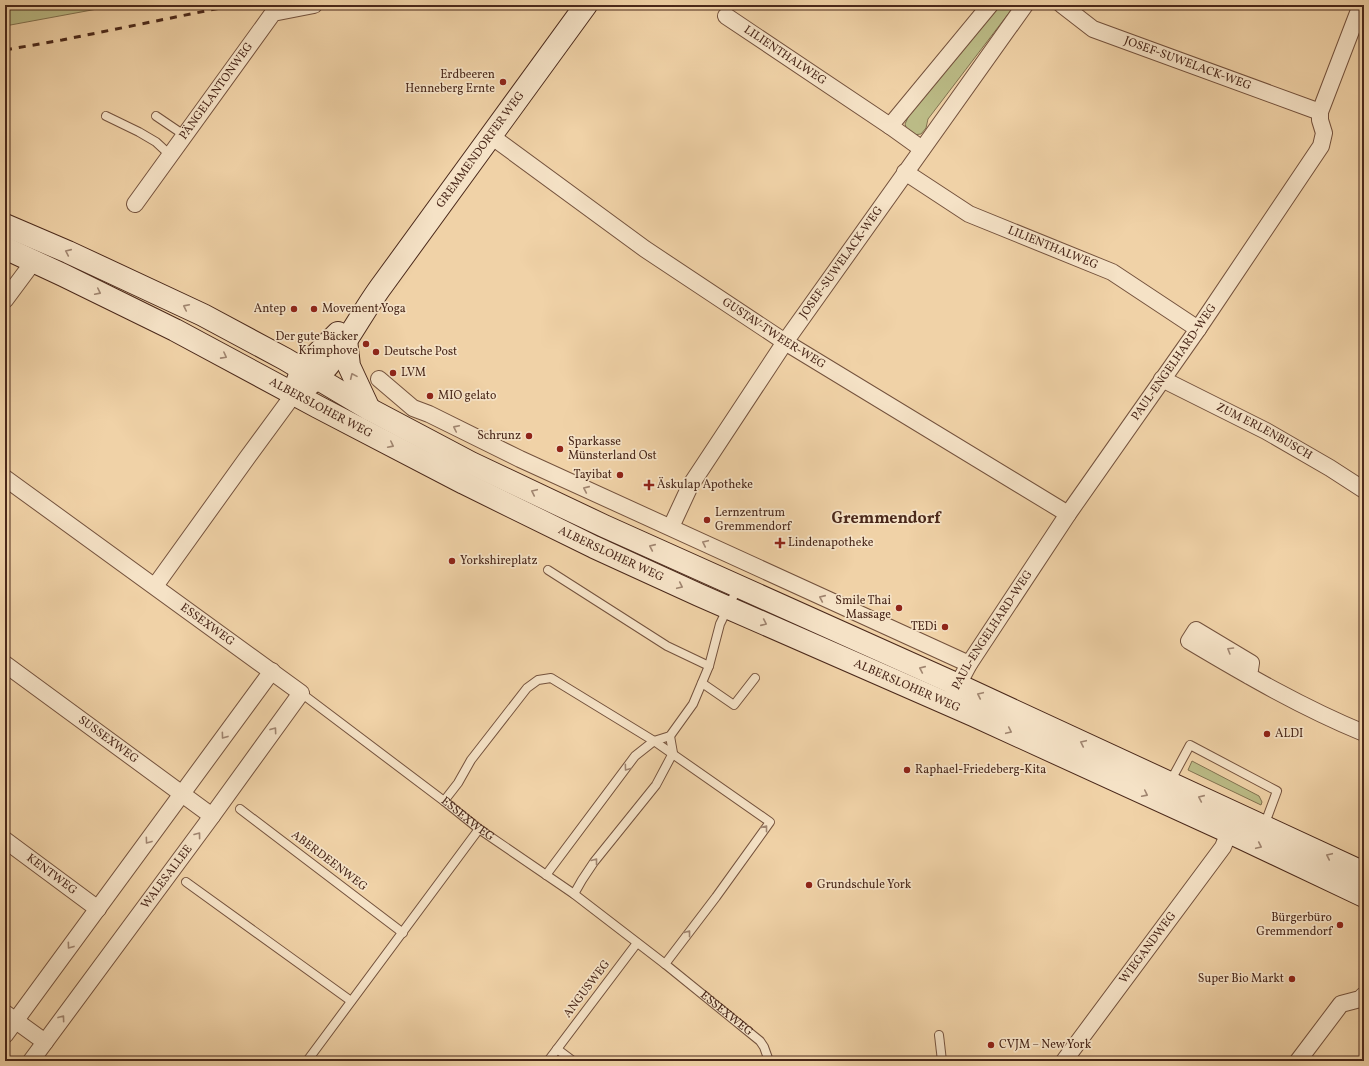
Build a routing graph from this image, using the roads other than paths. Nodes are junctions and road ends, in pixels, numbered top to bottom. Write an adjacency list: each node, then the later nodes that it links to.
1 (314, 5): 12 (street, PÄNGELANTONWEG)
2 (586, 5): 13 (main road, GREMMENDORFER WEG)
3 (990, 5): 11 (street)
4 (1025, 5): 14 (street, JOSEF-SUWELACK-WEG)
5 (1062, 5): 8 (street, JOSEF-SUWELACK-WEG)
6 (1361, 5): 8 (street)
7 (726, 16): 11 (street, LILIENTHALWEG)
8 (1320, 112): 23 (street, PAUL-ENGELHARD-WEG)
9 (106, 116): 15 (lane)
10 (156, 116): 12 (lane)
11 (890, 126): 14 (street, LILIENTHALWEG)
12 (184, 135): 15 (street, PÄNGELANTONWEG)
13 (491, 136): 21 (main road, GREMMENDORFER WEG); 25 (street, GUSTAV-TWEER-WEG)
14 (922, 149): 16 (street, JOSEF-SUWELACK-WEG)
15 (170, 155): 17 (street, PÄNGELANTONWEG)
16 (905, 172): 23 (street, LILIENTHALWEG); 25 (street, JOSEF-SUWELACK-WEG)
17 (135, 204)
18 (5, 226): 26 (main road, ALBERSLOHER WEG, one-way to 18)
19 (5, 248): 20 (main road, ALBERSLOHER WEG)
20 (34, 261): 22 (street); 29 (main road, ALBERSLOHER WEG, one-way to 29)
21 (375, 295): 24 (main road, GREMMENDORFER WEG); 26 (main road, GREMMENDORFER WEG)
22 (5, 300)
23 (1198, 329): 27 (street, PAUL-ENGELHARD-WEG)
24 (346, 340): 26 (main road, GREMMENDORFER WEG); 31 (main road, one-way to 24)
25 (785, 342): 35 (street, GUSTAV-TWEER-WEG); 36 (street, JOSEF-SUWELACK-WEG)
26 (310, 374): 29 (main road, GREMMENDORFER WEG); 31 (main road, ALBERSLOHER WEG)
27 (1162, 378): 34 (street, ZUM ERLENBUSCH); 35 (street, PAUL-ENGELHARD-WEG)
28 (379, 379): 30 (street)
29 (294, 394): 38 (street); 40 (main road, ALBERSLOHER WEG, one-way to 40)
30 (413, 408): 32 (street); 36 (street, one-way to 30)
31 (369, 409): 32 (main road, ALBERSLOHER WEG)
32 (393, 422): 39 (main road, ALBERSLOHER WEG, one-way to 32)
33 (5, 478): 38 (street, ESSEXWEG)
34 (1364, 490)
35 (1068, 514): 42 (street, PAUL-ENGELHARD-WEG)
36 (671, 527): 42 (street, one-way to 36)
37 (548, 570): 43 (lane)
38 (155, 586): 44 (street, ESSEXWEG)
39 (738, 586): 40 (lane); 48 (main road, ALBERSLOHER WEG, one-way to 39)
40 (728, 608): 43 (lane); 50 (main road, ALBERSLOHER WEG, one-way to 50)
41 (5, 664): 56 (street, SUSSEXWEG)
42 (969, 664): 48 (street, PAUL-ENGELHARD-WEG)
43 (709, 666): 47 (lane)
44 (272, 671): 49 (street, ESSEXWEG); 56 (street, one-way to 56)
45 (1249, 676): 51 (street)
46 (755, 678): 47 (lane)
47 (702, 683): 52 (lane)
48 (958, 685): 50 (street, PAUL-ENGELHARD-WEG); 55 (main road, ALBERSLOHER WEG, one-way to 48)
49 (301, 692): 57 (lane, ESSEXWEG); 59 (street, WALESALLEE, one-way to 49)
50 (948, 704): 60 (main road, ALBERSLOHER WEG, one-way to 60)
51 (1364, 733)
52 (670, 736): 53 (lane); 54 (lane)
53 (654, 740): 54 (lane); 57 (lane); 65 (lane, one-way to 65)
54 (673, 753): 67 (lane, one-way to 54); 72 (lane, one-way to 54)
55 (1169, 783): 60 (main road, ALBERSLOHER WEG, one-way to 55); 61 (lane)
56 (182, 795): 59 (street, SUSSEXWEG); 69 (street, one-way to 69)
57 (444, 801): 62 (lane, ESSEXWEG)
58 (240, 809): 70 (lane, ABERDEENWEG)
59 (212, 816): 78 (street, WALESALLEE, one-way to 59)
60 (1233, 823): 61 (main road, ALBERSLOHER WEG); 68 (main road, ALBERSLOHER WEG, one-way to 68); 86 (street, WIEGANDWEG)
61 (1264, 827): 64 (main road, ALBERSLOHER WEG, one-way to 61)
62 (479, 829): 65 (lane, ESSEXWEG); 70 (lane)
63 (5, 840): 69 (street, KENTWEG)
64 (1364, 873)
65 (546, 875): 67 (lane, ESSEXWEG)
66 (186, 882): 74 (lane)
67 (574, 894): 71 (lane, ESSEXWEG)
68 (1364, 896)
69 (98, 909): 75 (street, one-way to 75)
70 (403, 933): 74 (lane)
71 (637, 943): 72 (lane, ESSEXWEG); 79 (lane, ANGUSWEG)
72 (665, 964): 84 (lane, ESSEXWEG)
73 (1364, 995): 87 (street)
74 (351, 1001): 81 (lane)
75 (10, 1017): 76 (street); 78 (street)
76 (5, 1035)
77 (939, 1035): 85 (lane)
78 (45, 1042): 80 (street, WALESALLEE)
79 (557, 1049): 82 (lane, ANGUSWEG); 83 (lane)
80 (31, 1061)
81 (307, 1061)
82 (548, 1061)
83 (574, 1061)
84 (769, 1061)
85 (942, 1061)
86 (1064, 1061)
87 (1298, 1061)

